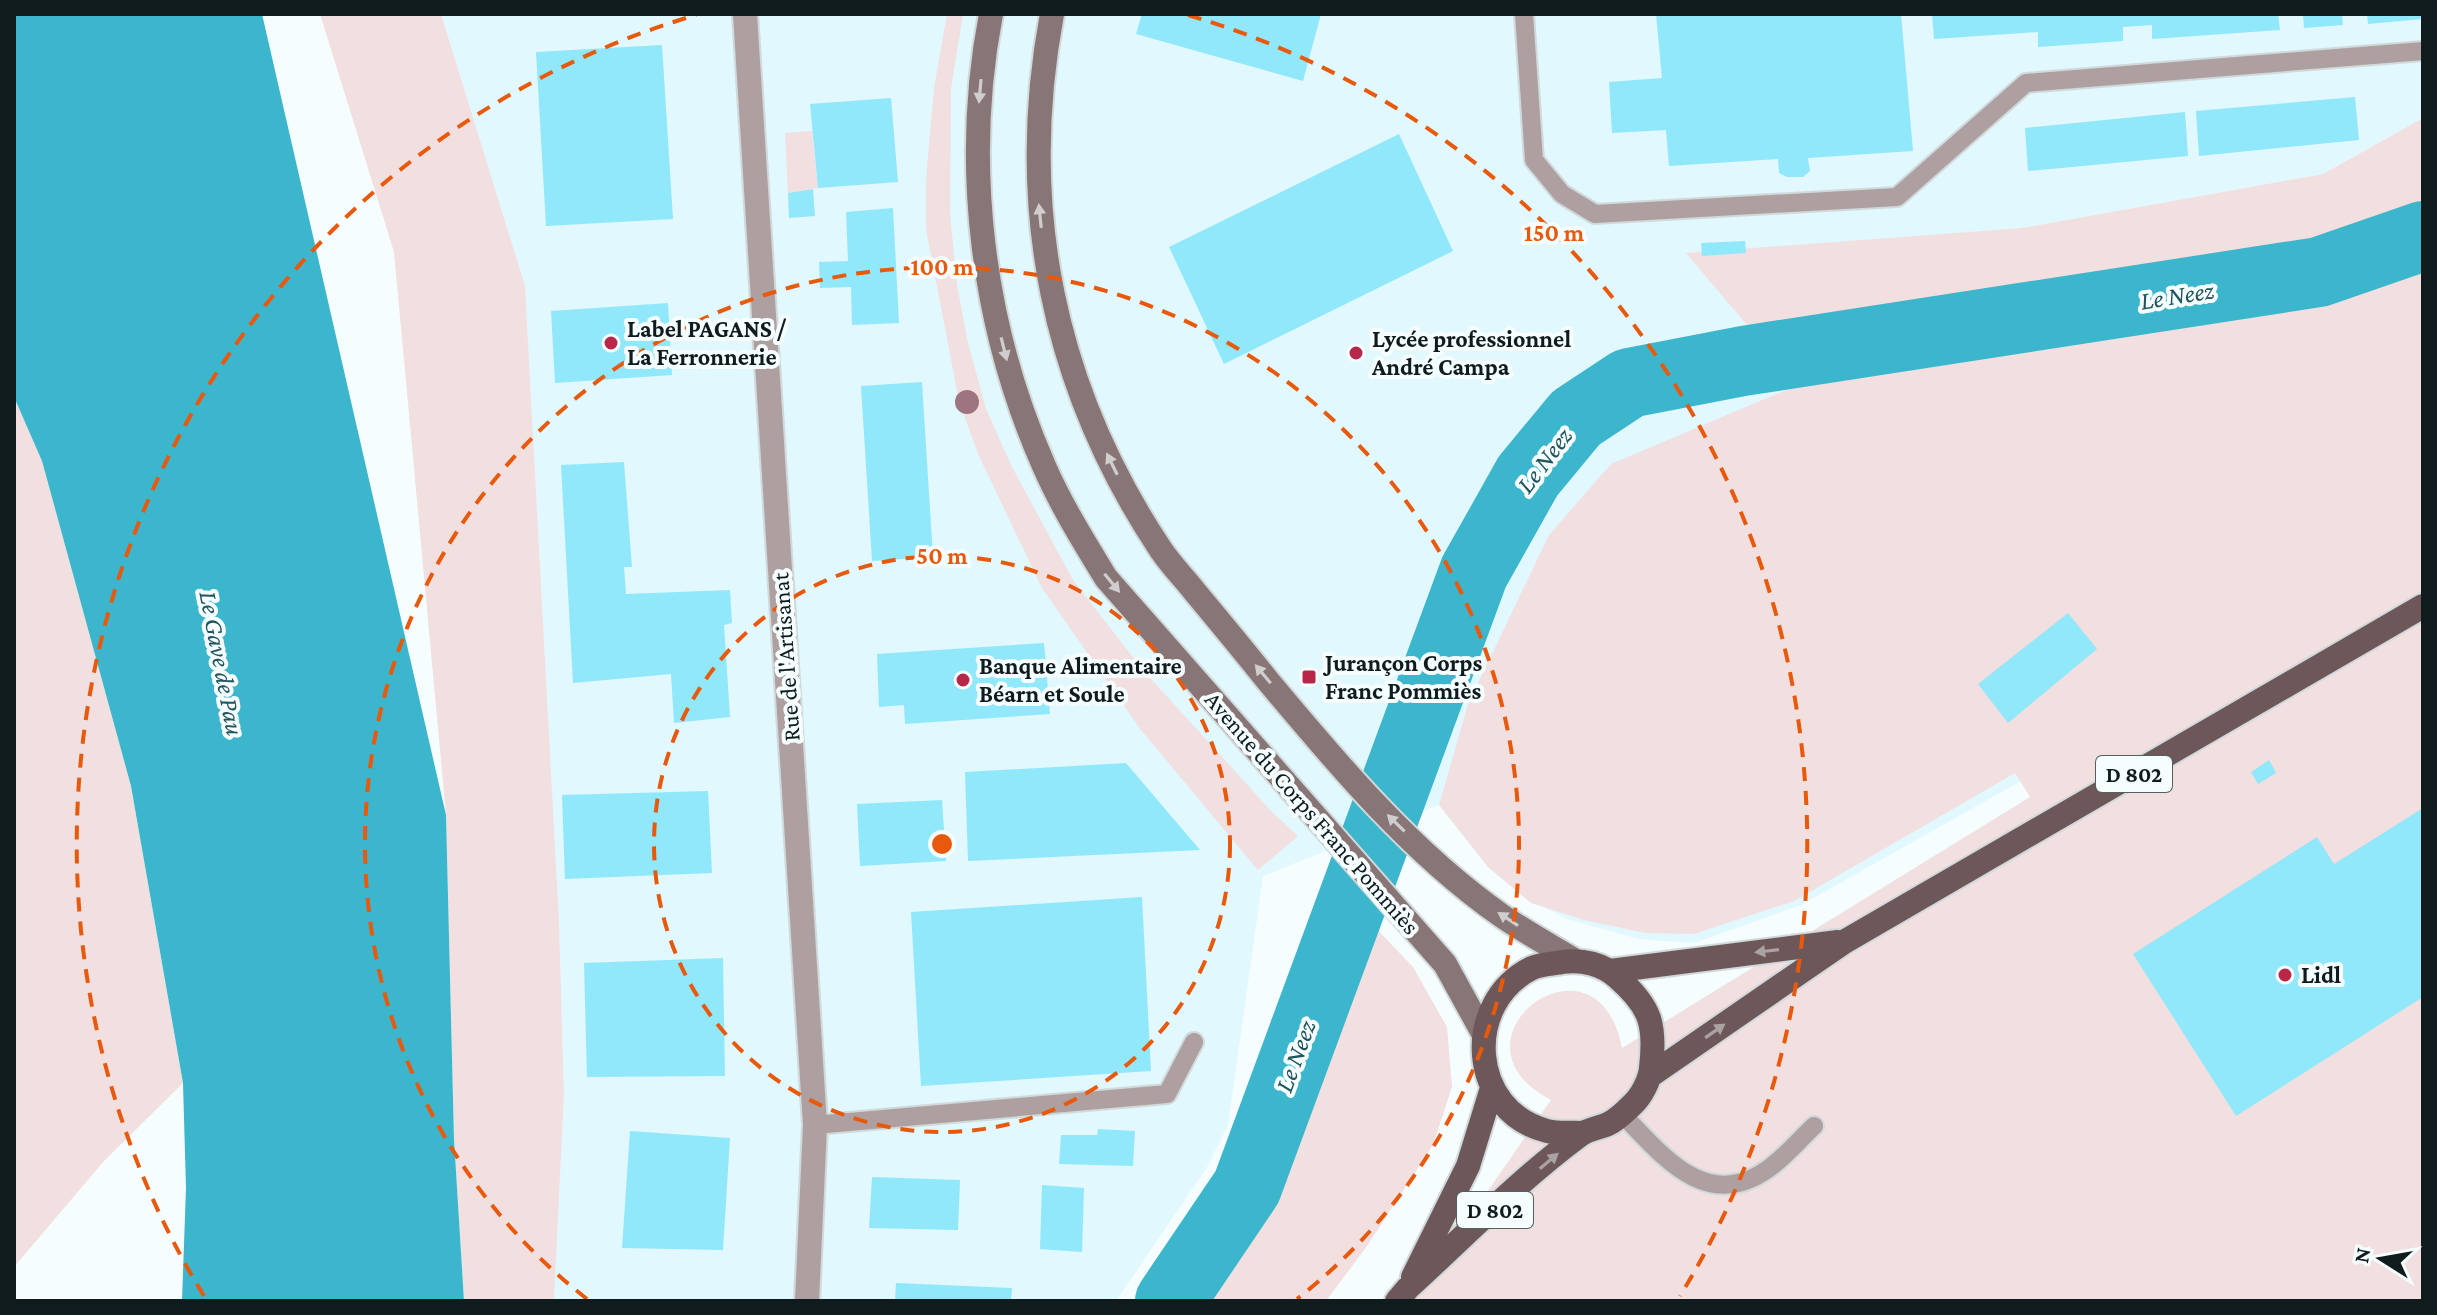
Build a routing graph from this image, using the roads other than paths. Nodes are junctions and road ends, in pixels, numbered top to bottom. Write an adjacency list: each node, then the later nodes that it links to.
1 (745, 14): 15 (street, Rue de l'Artisanat)
2 (991, 14): 10 (main road, Avenue du Corps Franc Pommiès, one-way to 10)
3 (1052, 14): 8 (main road, one-way to 3)
4 (1524, 14): 5 (lane)
5 (2423, 51)
6 (2423, 606): 7 (main road, D 802)
7 (1844, 942): 9 (main road, D 802, one-way to 9); 12 (main road, D 802, one-way to 7)
8 (1574, 960): 9 (main road); 10 (main road)
9 (1610, 971): 12 (main road)
10 (1483, 1033): 13 (main road)
11 (1194, 1042): 15 (lane)
12 (1651, 1075): 14 (main road)
13 (1492, 1088): 17 (main road); 18 (main road, D 802)
14 (1622, 1114): 16 (lane); 17 (main road)
15 (815, 1125): 19 (street, Rue de l'Artisanat)
16 (1814, 1126)
17 (1583, 1133): 18 (main road, D 802, one-way to 17)
18 (1402, 1294)
19 (807, 1301)

